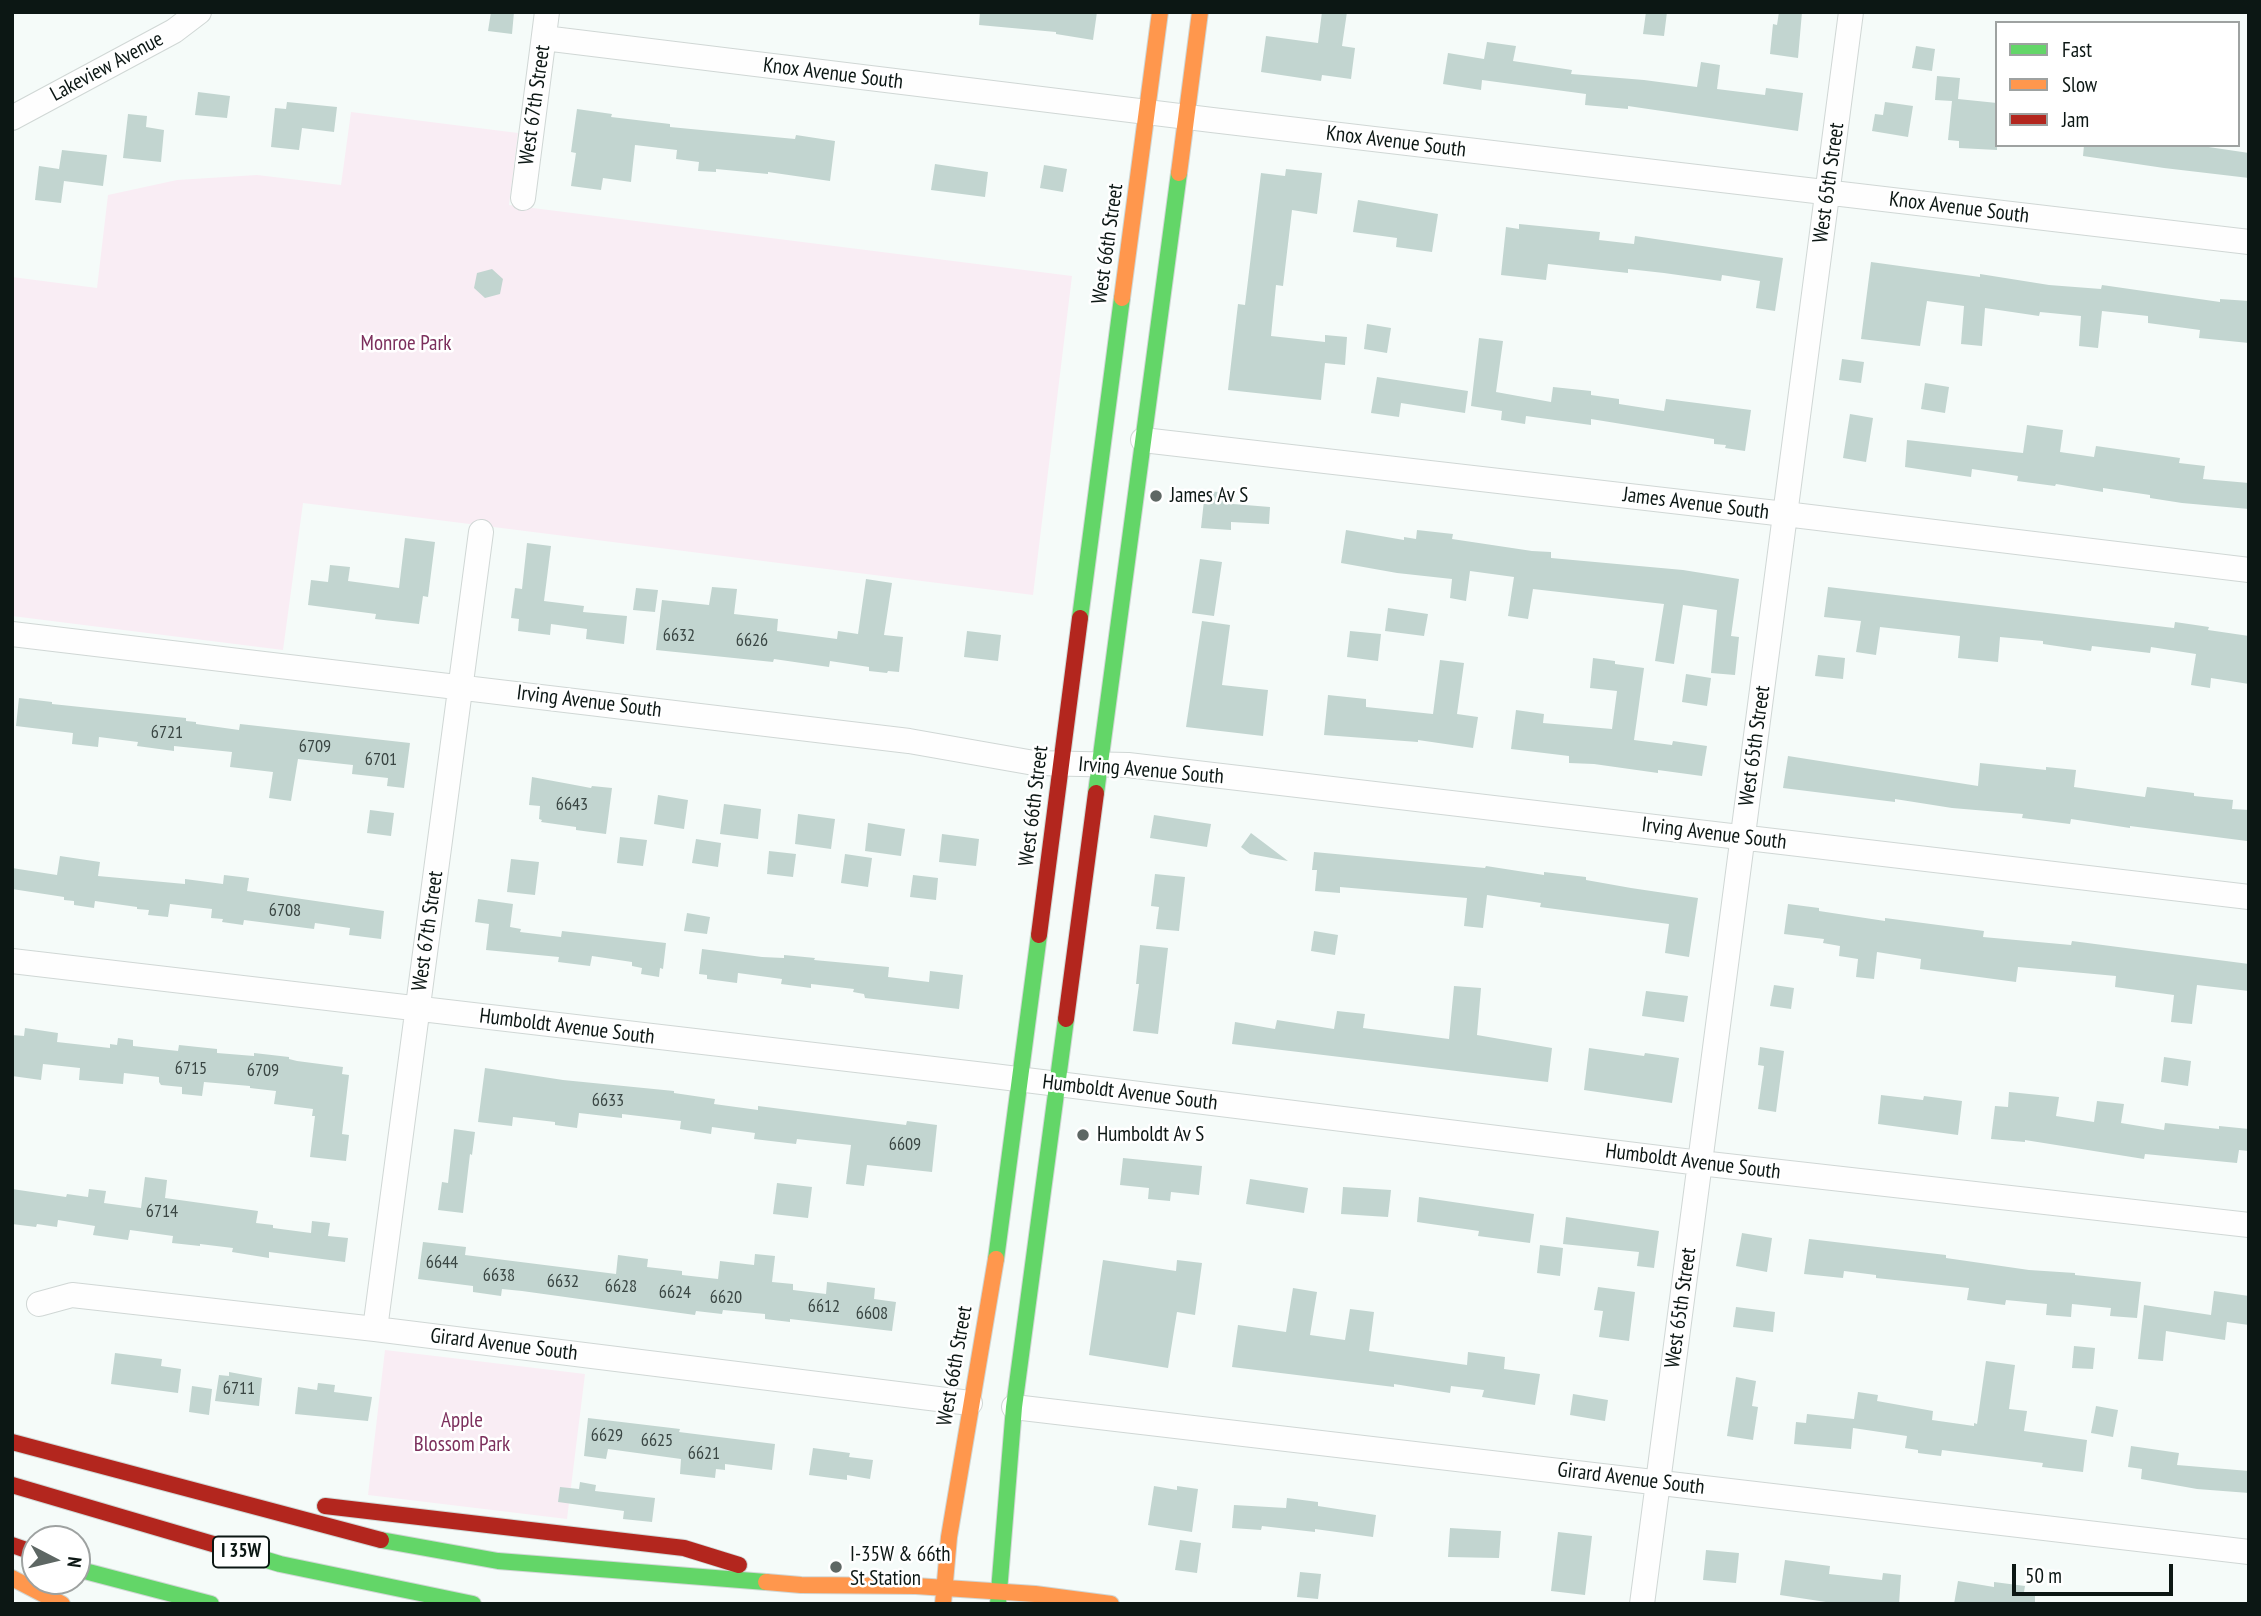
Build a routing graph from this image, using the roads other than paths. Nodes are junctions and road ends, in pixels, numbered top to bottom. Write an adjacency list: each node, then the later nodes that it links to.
1 (198, 12): 9 (street, Lakeview Avenue)
2 (547, 12): 6 (street, West 67th Street)
3 (1160, 12): 7 (main road, West 66th Street)
4 (1200, 12): 8 (main road)
5 (1852, 12): 10 (street, West 65th Street)
6 (544, 38): 7 (street, Knox Avenue South); 11 (street, West 67th Street)
7 (1146, 112): 8 (street, Knox Avenue South); 19 (main road, West 66th Street)
8 (1186, 117): 10 (street, Knox Avenue South); 13 (main road)
9 (12, 118)
10 (1828, 192): 12 (street, Knox Avenue South); 14 (street, West 65th Street)
11 (523, 198)
12 (2249, 242)
13 (1143, 440): 14 (street, James Avenue South); 20 (main road)
14 (1785, 514): 16 (street, James Avenue South); 21 (street, West 65th Street)
15 (481, 532): 18 (street, West 67th Street)
16 (2249, 570)
17 (12, 634): 18 (street, Irving Avenue South)
18 (461, 686): 19 (street, Irving Avenue South); 24 (street, West 67th Street)
19 (1060, 764): 20 (street, Irving Avenue South); 25 (main road, West 66th Street)
20 (1101, 765): 21 (street, Irving Avenue South); 26 (main road)
21 (1743, 837): 22 (street, Irving Avenue South); 27 (street, West 65th Street)
22 (2249, 897)
23 (12, 961): 24 (street, Humboldt Avenue South)
24 (418, 1009): 25 (street, Humboldt Avenue South); 30 (street, West 67th Street)
25 (1019, 1080): 26 (street, Humboldt Avenue South); 31 (main road, West 66th Street)
26 (1057, 1084): 27 (street, Humboldt Avenue South); 32 (main road)
27 (1700, 1163): 28 (street, Humboldt Avenue South); 34 (street, West 65th Street)
28 (2249, 1225)
29 (38, 1304): 30 (street, Girard Avenue South)
30 (375, 1329): 31 (street, Girard Avenue South)
31 (970, 1403): 41 (main road, West 66th Street)
32 (1014, 1408): 34 (street, Girard Avenue South); 42 (main road)
33 (12, 1442): 36 (main road)
34 (1658, 1482): 37 (street, Girard Avenue South); 47 (street, West 65th Street)
35 (12, 1485): 45 (main road, I 35W)
36 (236, 1503): 40 (main road); 40 (main road)
37 (2249, 1552)
38 (91, 1573): 44 (main road)
39 (12, 1578): 43 (main road)
40 (801, 1585): 41 (main road)
41 (944, 1596): 42 (main road)
42 (998, 1598): 46 (main road)
43 (62, 1604)
44 (211, 1604)
45 (473, 1604)
46 (1111, 1604)
47 (1642, 1604)

